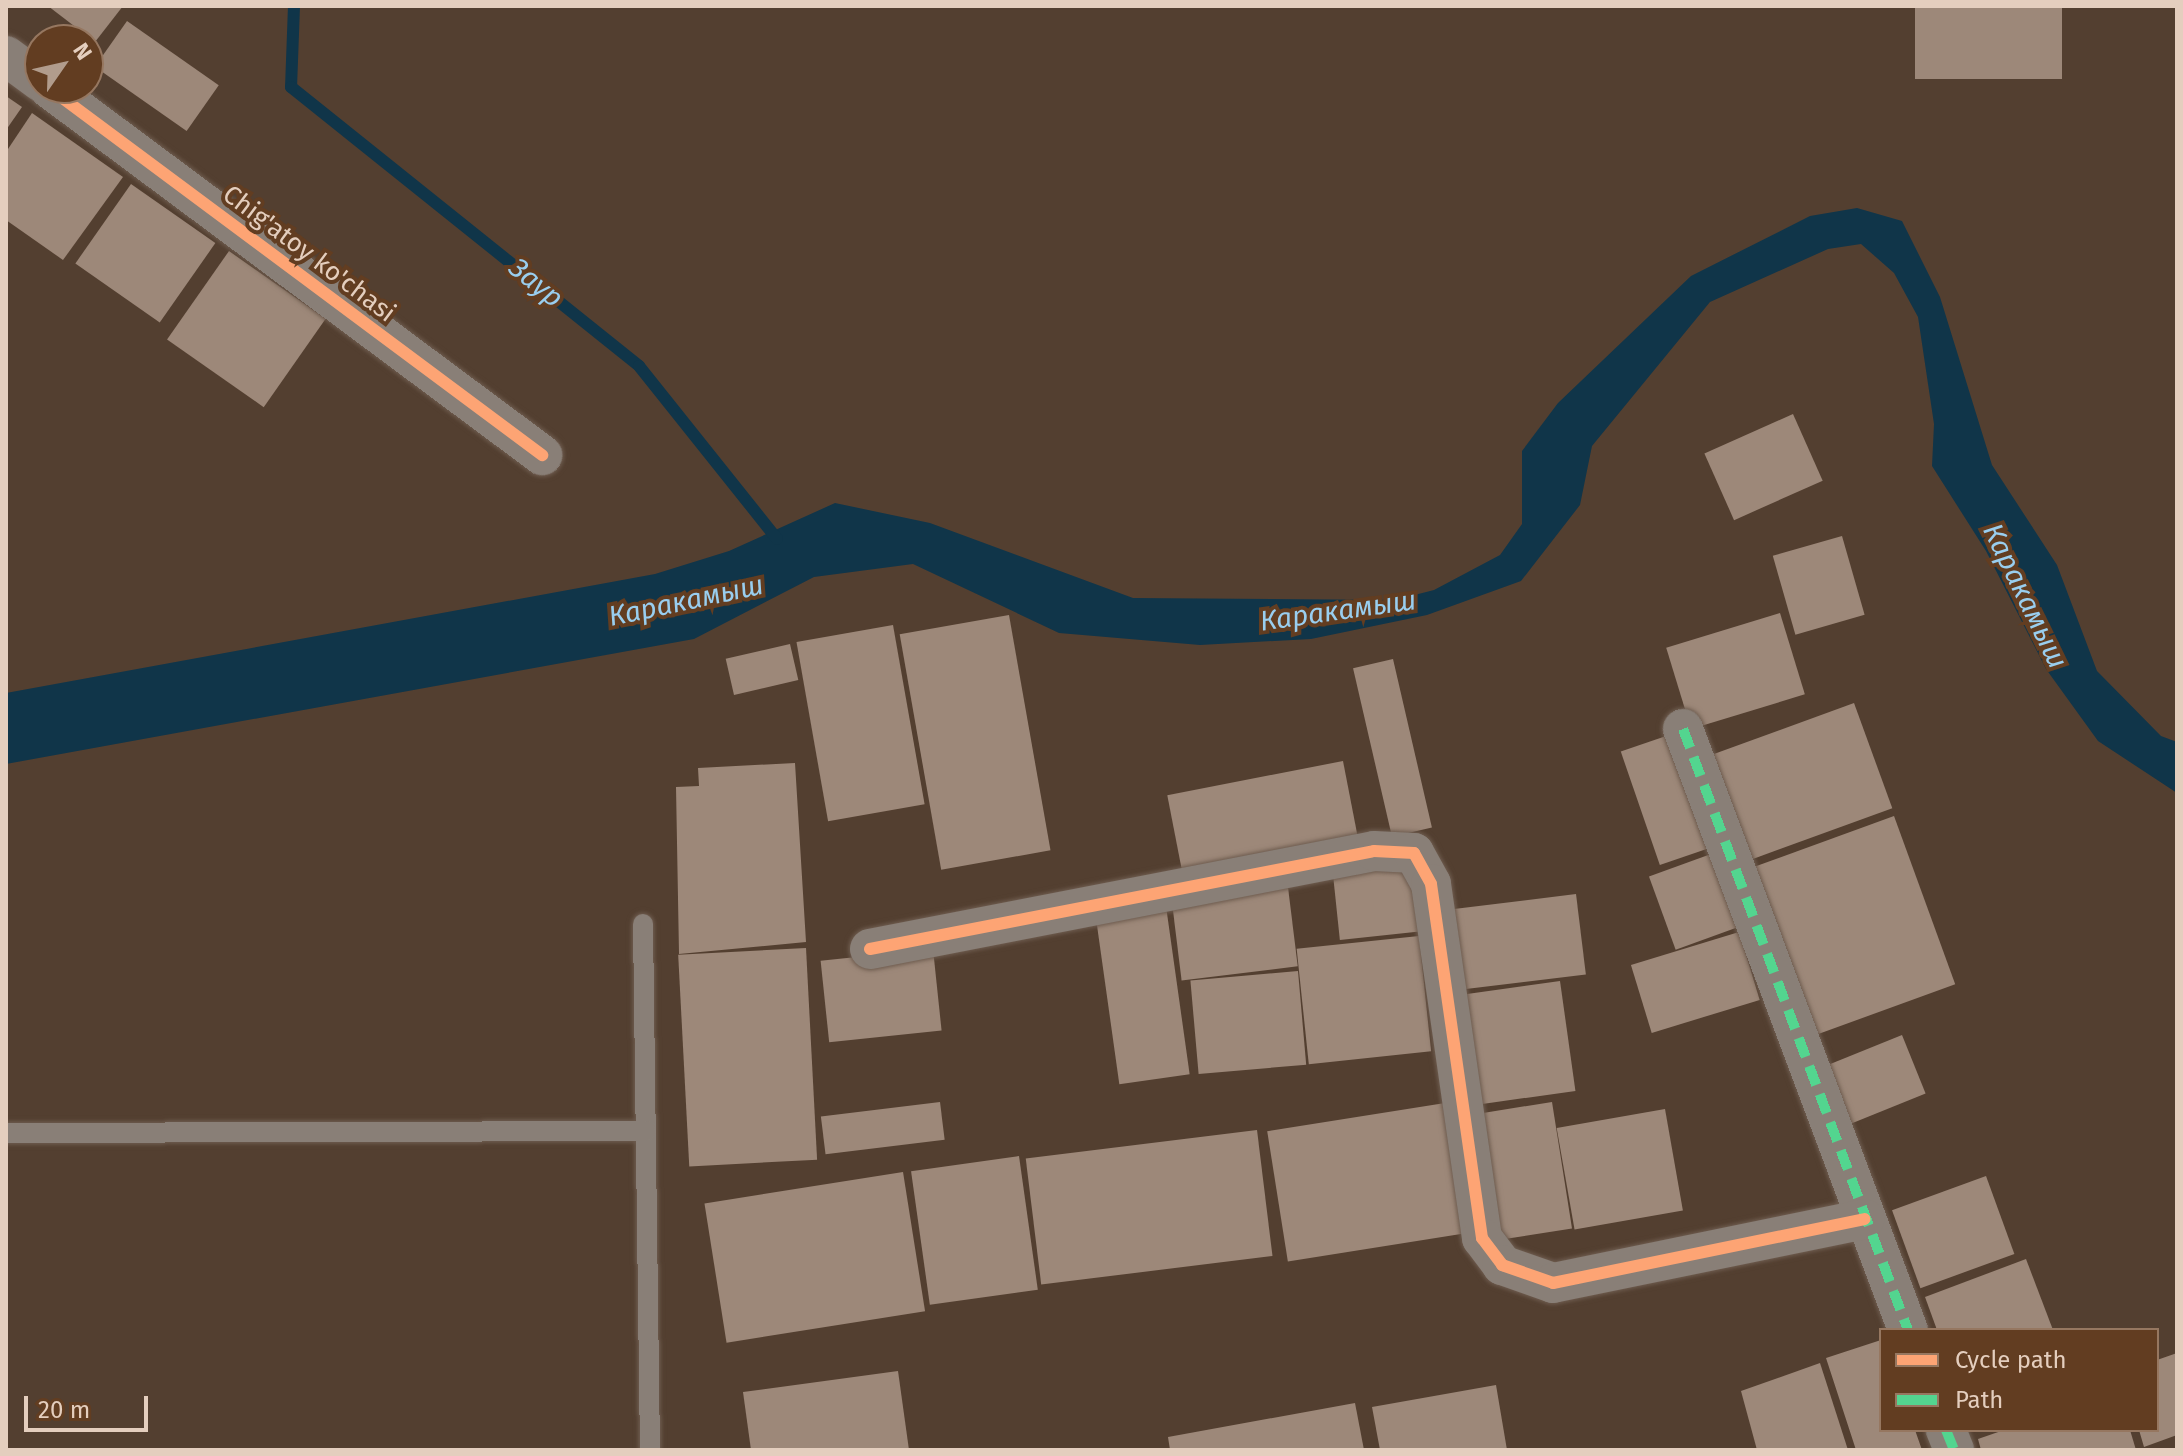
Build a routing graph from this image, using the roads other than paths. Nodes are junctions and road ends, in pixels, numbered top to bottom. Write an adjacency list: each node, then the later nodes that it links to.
1 (6, 56): 2 (street)
2 (24, 69)
3 (70, 104): 4 (street, Chig'atoy ko'chasi)
4 (542, 455)
5 (1683, 729): 10 (street)
6 (643, 924): 8 (lane)
7 (870, 949): 10 (street)
8 (646, 1131): 9 (lane); 12 (lane)
9 (6, 1133)
10 (1865, 1219): 11 (street)
11 (1907, 1328)
12 (650, 1450)

